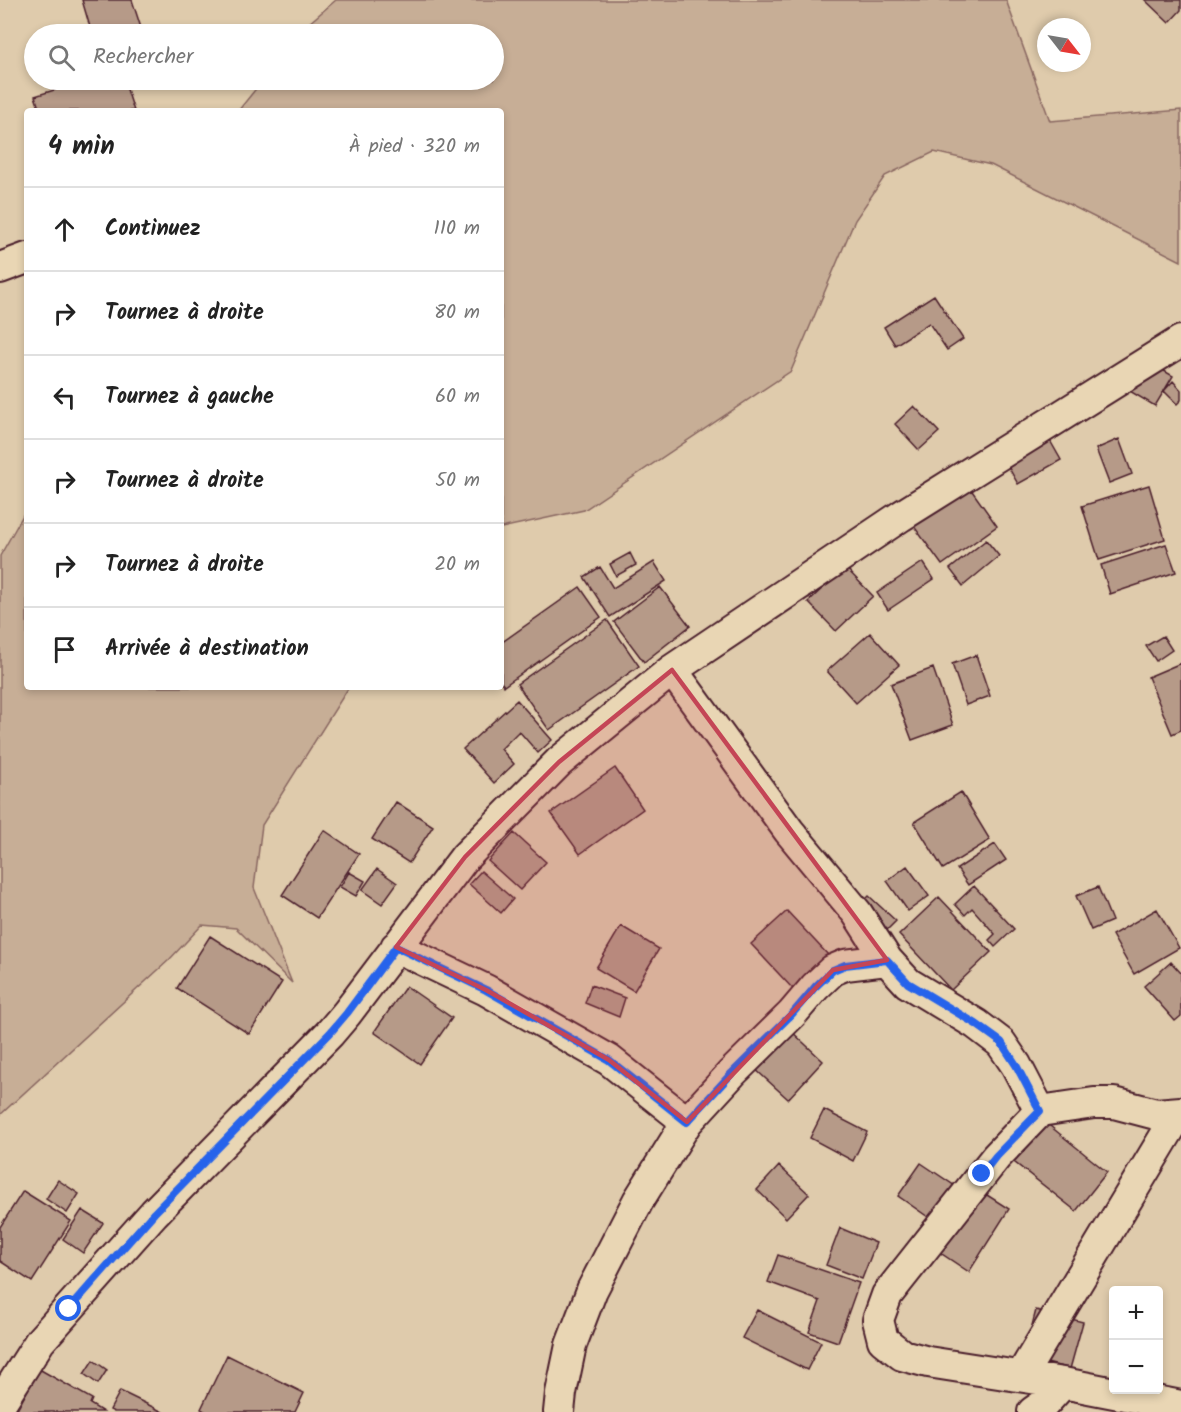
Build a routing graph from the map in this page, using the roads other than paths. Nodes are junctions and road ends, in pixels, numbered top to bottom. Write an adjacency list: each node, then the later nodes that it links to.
1 (24, 259): 2 (street)
2 (0, 268)
3 (1181, 341): 4 (street)
4 (672, 670): 5 (street); 6 (street)
5 (396, 947): 9 (street); 12 (street)
6 (887, 960): 7 (street); 9 (street)
7 (1040, 1111): 8 (street); 10 (street)
8 (1180, 1112): 10 (street)
9 (687, 1122): 14 (street)
10 (1021, 1376): 11 (street)
11 (1063, 1383): 13 (street); 15 (street)
12 (0, 1404)
13 (1181, 1406)
14 (559, 1412)
15 (1034, 1412)

